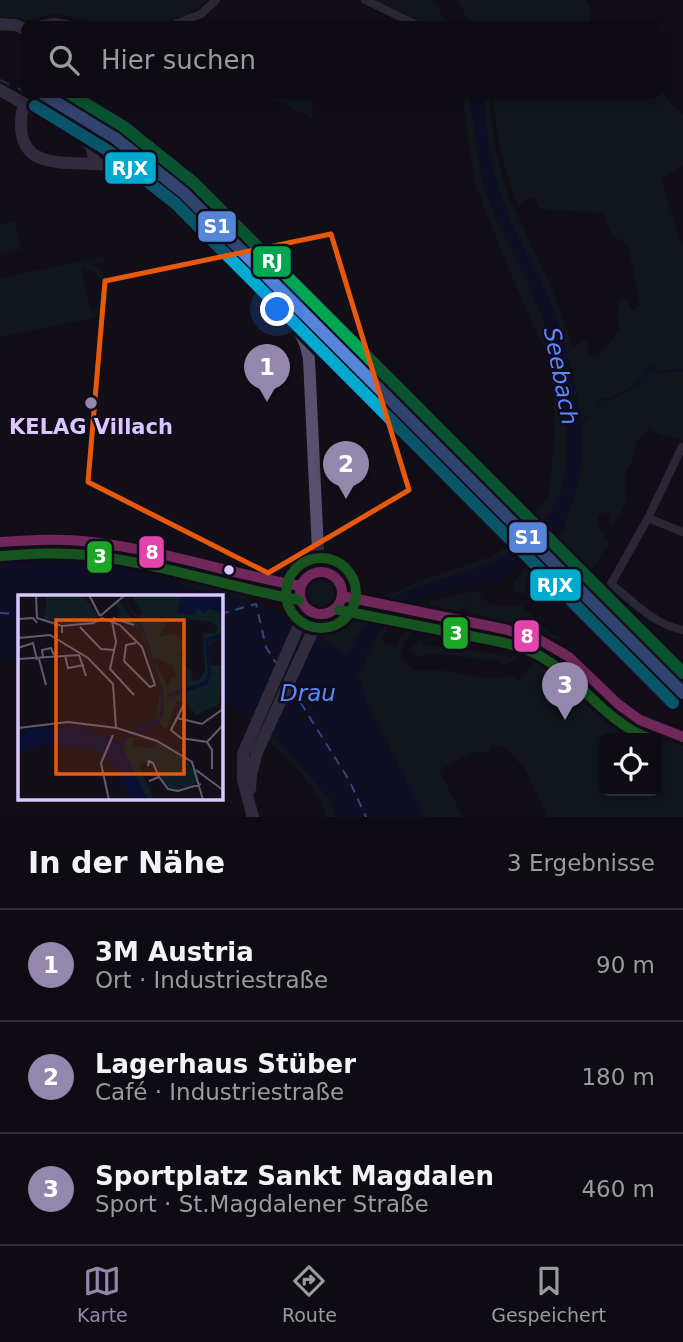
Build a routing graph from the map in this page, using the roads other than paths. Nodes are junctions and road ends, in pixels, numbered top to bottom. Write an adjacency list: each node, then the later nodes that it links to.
1 (216, 0): 3 (street)
2 (365, 0): 4 (street)
3 (183, 21)
4 (409, 21)
5 (0, 24): 6 (street)
6 (21, 28)
7 (0, 90): 9 (street)
8 (22, 111): 9 (street)
9 (95, 164): 14 (street)
10 (682, 447): 11 (street)
11 (648, 518): 12 (street); 18 (street)
12 (683, 532)
13 (0, 542): 15 (street)
14 (319, 572): 15 (street); 16 (street)
15 (301, 586): 17 (street)
16 (342, 596): 17 (street); 19 (street)
17 (312, 614): 20 (street)
18 (683, 630)
19 (683, 737)
20 (254, 817)

